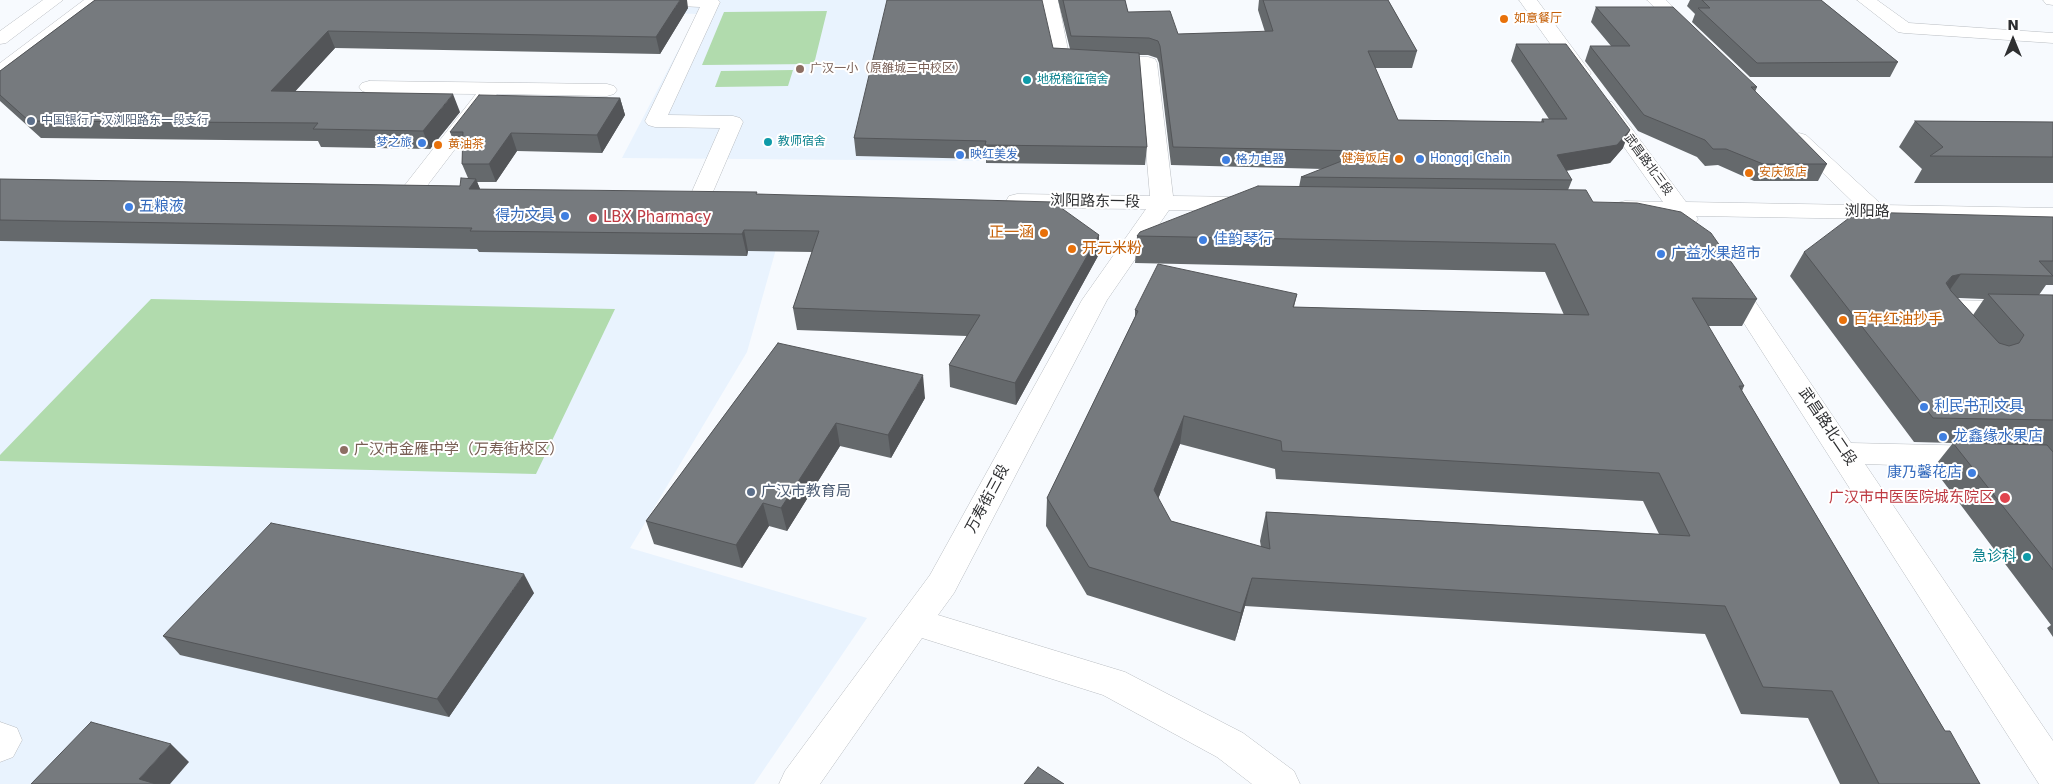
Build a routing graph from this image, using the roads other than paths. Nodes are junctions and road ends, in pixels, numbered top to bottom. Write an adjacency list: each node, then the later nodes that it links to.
1 (54, 0): 8 (street)
2 (95, 0): 11 (street)
3 (661, 0): 17 (street)
4 (1049, 0): 19 (street)
5 (1528, 0): 22 (street, 武昌路北三段)
6 (1656, 0): 10 (street)
7 (1866, 0): 9 (street)
8 (1, 38)
9 (2053, 38)
10 (1706, 48)
11 (0, 72)
12 (369, 87): 13 (street)
13 (491, 88): 14 (street); 16 (street)
14 (608, 90)
15 (1784, 123): 23 (street)
16 (442, 191)
17 (701, 196)
18 (995, 201): 19 (street, 浏阳路东一段)
19 (1162, 204): 20 (street, 浏阳路东一段); 29 (street, 万寿街三段)
20 (1272, 204)
21 (1601, 208): 22 (street)
22 (1680, 208): 23 (street, 浏阳路); 27 (street, 武昌路北二段)
23 (1876, 212): 24 (street, 浏阳路)
24 (2053, 216)
25 (2053, 310): 26 (street)
26 (1971, 338)
27 (1844, 453): 28 (street); 32 (street, 武昌路北二段)
28 (2004, 458)
29 (915, 622): 33 (street, 万寿街三段); 34 (street)
30 (0, 739): 31 (street)
31 (0, 745)
32 (2053, 773)
33 (798, 784)
34 (1281, 784)

